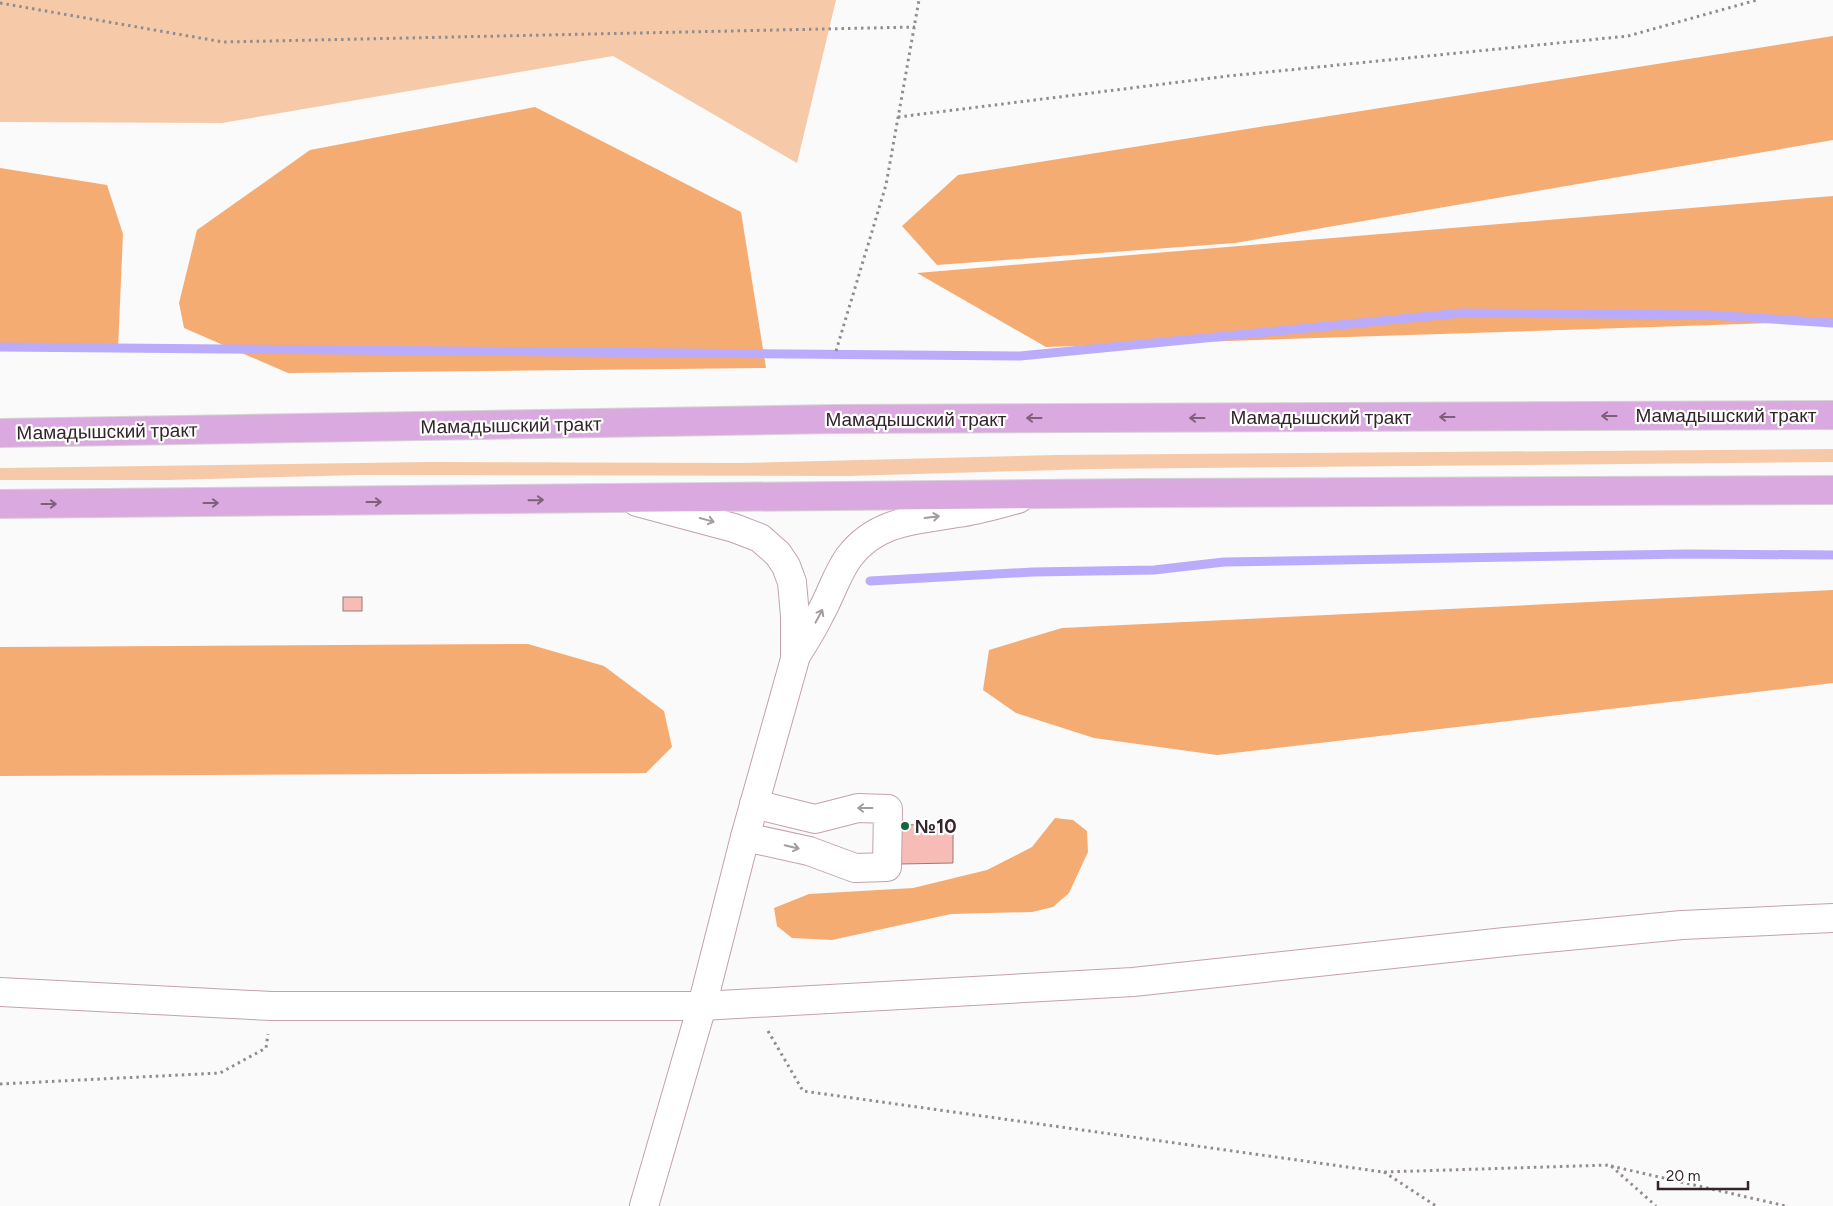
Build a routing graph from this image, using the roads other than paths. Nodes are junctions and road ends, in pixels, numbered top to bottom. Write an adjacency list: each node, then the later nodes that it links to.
1 (1833, 415): 2 (main road, Мамадышский тракт, one-way to 2)
2 (0, 433)
3 (1833, 490): 4 (main road)
4 (1038, 494): 5 (main road); 7 (street, one-way to 4)
5 (626, 499): 6 (main road, one-way to 5); 7 (street, one-way to 7)
6 (0, 504)
7 (795, 658): 8 (street)
8 (754, 804): 9 (street); 9 (street, one-way to 8)
9 (745, 837): 12 (street)
10 (1833, 918): 12 (street)
11 (0, 992): 12 (street)
12 (702, 1006): 13 (street)
13 (644, 1206)

